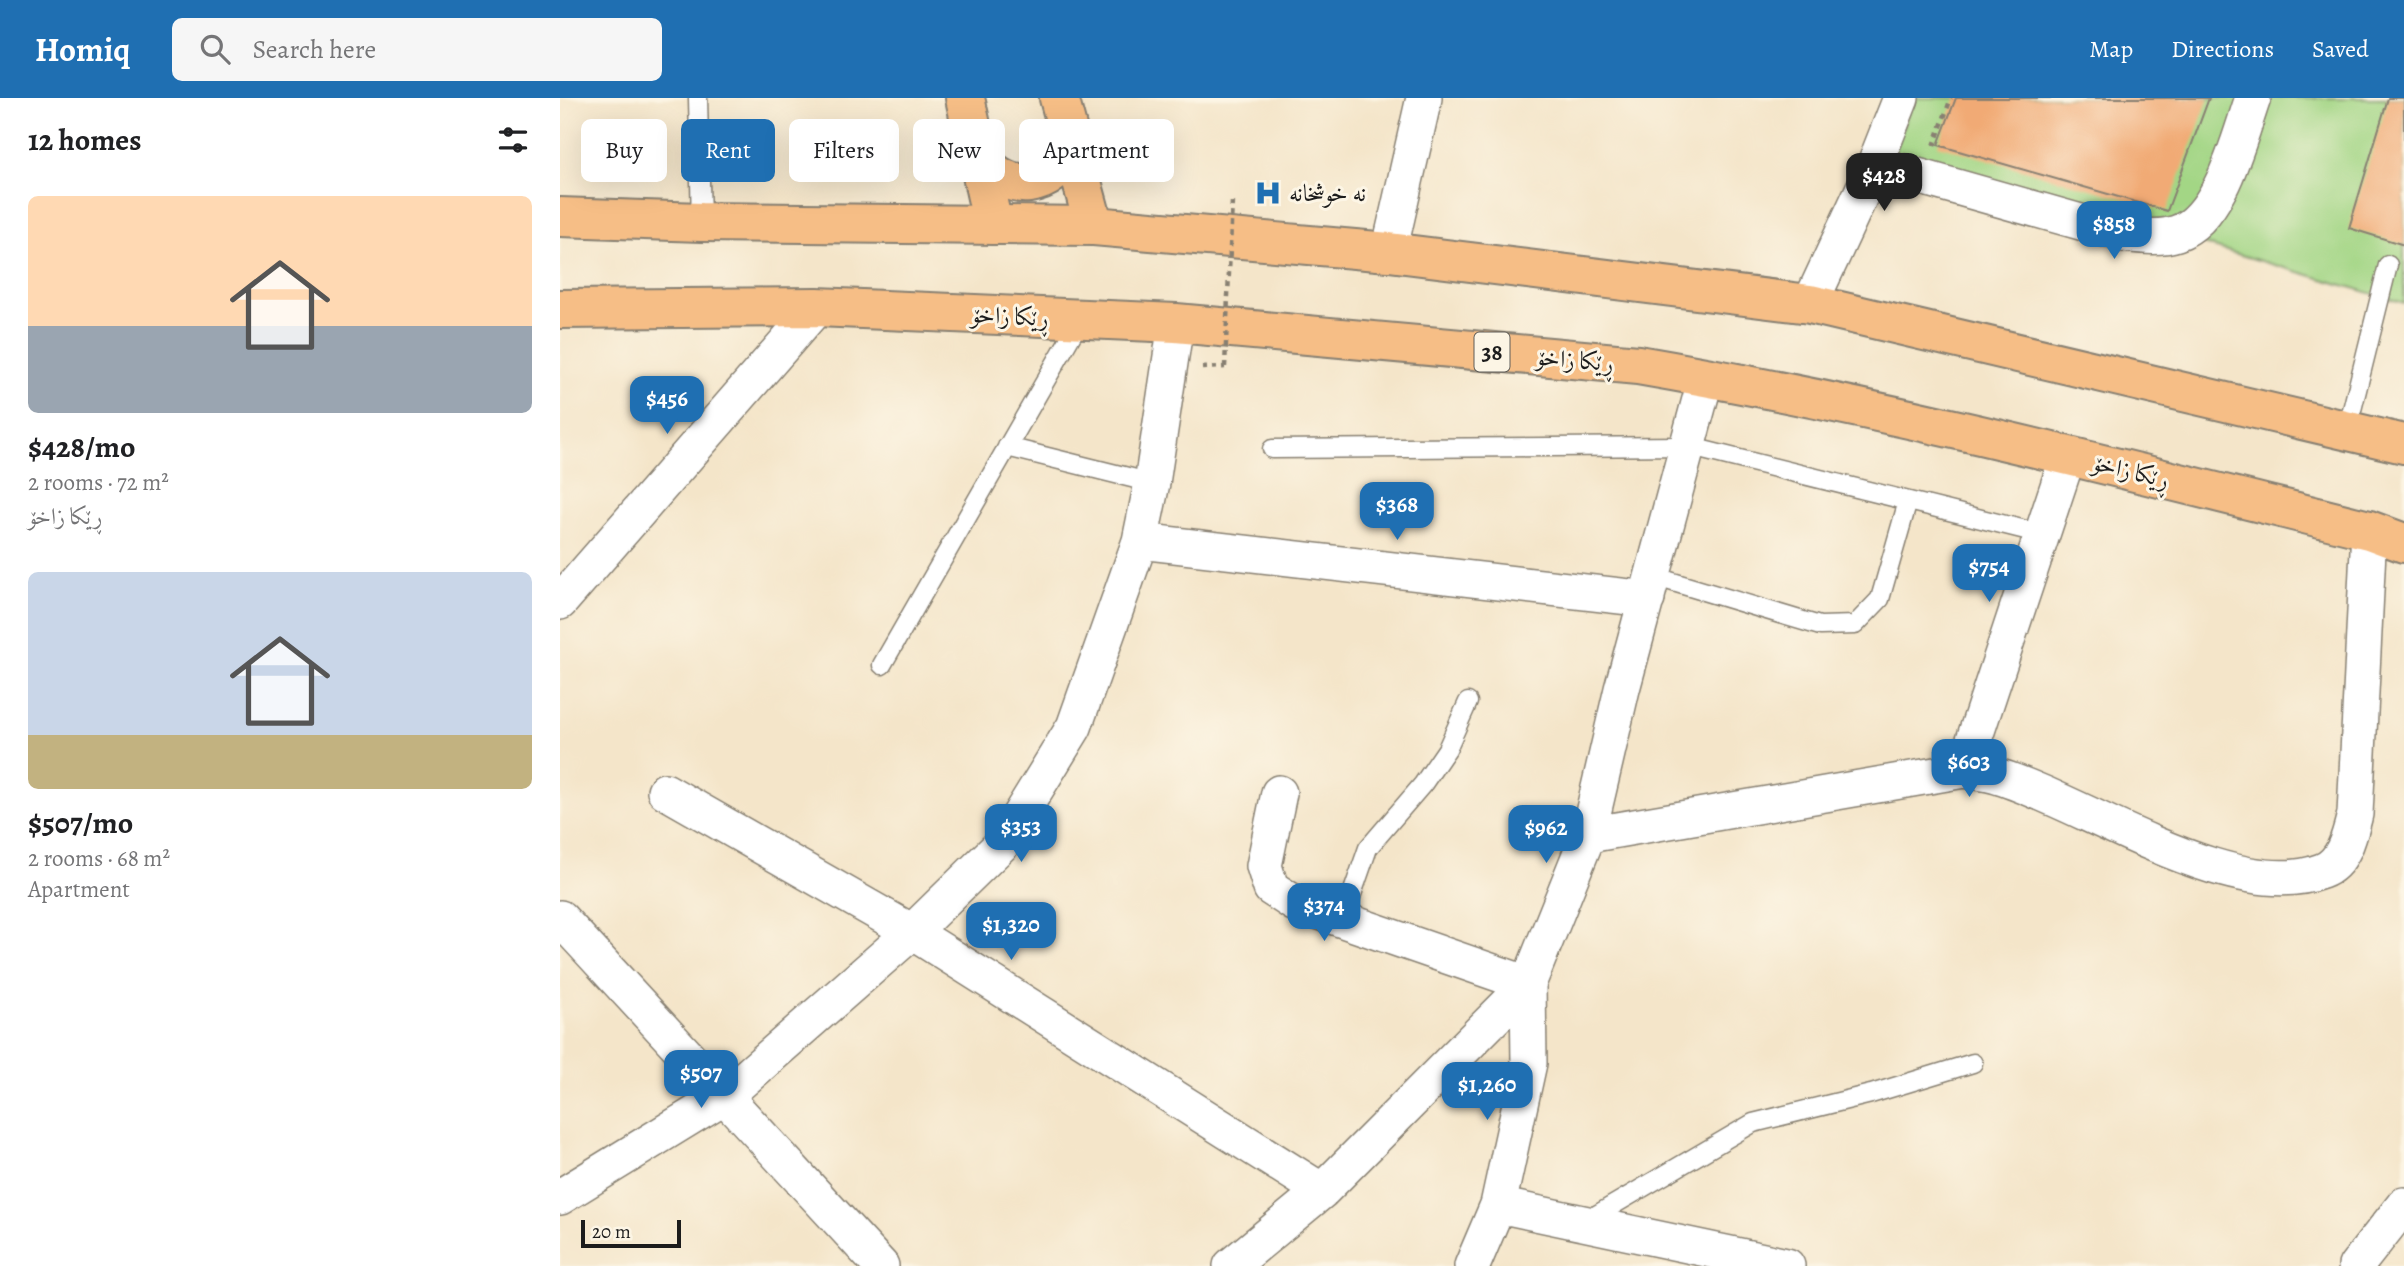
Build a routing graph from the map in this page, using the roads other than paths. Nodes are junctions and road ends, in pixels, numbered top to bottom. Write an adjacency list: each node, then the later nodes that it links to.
1 (698, 98): 15 (lane)
2 (965, 98): 7 (main road)
3 (1059, 98): 8 (main road)
4 (1424, 98): 18 (street)
5 (1901, 98): 9 (street)
6 (2253, 98): 9 (street)
7 (970, 119)
8 (1064, 119)
9 (1875, 164): 20 (street)
10 (1005, 180): 12 (main road)
11 (984, 182): 16 (main road)
12 (1038, 182)
13 (1082, 182): 17 (main road)
14 (560, 217): 15 (main road)
15 (701, 222): 16 (main road)
16 (993, 225): 17 (main road)
17 (1094, 226): 18 (main road)
18 (1389, 251): 20 (main road)
19 (2389, 265): 26 (lane)
20 (1810, 304): 26 (main road)
21 (817, 307): 22 (main road, ڕێکا زاخۆ / 38); 23 (main road, ڕێکا زاخۆ / 38); 39 (street)
22 (560, 309)
23 (1081, 319): 24 (main road, ڕێکا زاخۆ / 38); 28 (lane)
24 (1175, 323): 25 (main road, ڕێکا زاخۆ / 38); 32 (street)
25 (1706, 377): 29 (street); 31 (main road, ڕێکا زاخۆ / 38)
26 (2347, 430): 27 (main road)
27 (2404, 444)
28 (1007, 446): 32 (lane); 40 (lane)
29 (1687, 446): 30 (lane); 33 (lane); 38 (street)
30 (1272, 449)
31 (2068, 456): 34 (main road, ڕێکا زاخۆ / 38); 35 (street)
32 (1152, 483): 36 (street)
33 (1908, 501): 35 (lane); 38 (lane)
34 (2369, 530): 37 (main road, ڕێکا زاخۆ / 38); 42 (street)
35 (2042, 534): 42 (street)
36 (1140, 541): 38 (street); 48 (street)
37 (2404, 543)
38 (1650, 588): 45 (street)
39 (560, 601)
40 (882, 666)
41 (1468, 702): 46 (lane)
42 (1964, 769): 45 (street)
43 (665, 791): 48 (street)
44 (1279, 793): 46 (street)
45 (1588, 835): 49 (street)
46 (1343, 920): 49 (street)
47 (564, 926): 51 (street)
48 (912, 932): 51 (street); 52 (street)
49 (1528, 984): 52 (street); 54 (street)
50 (1973, 1063): 56 (lane)
51 (726, 1095): 53 (street); 57 (street)
52 (1322, 1191): 58 (street)
53 (560, 1197)
54 (1498, 1205): 56 (street); 59 (street)
55 (2404, 1205): 61 (street)
56 (1583, 1223): 60 (street)
57 (881, 1266)
58 (1231, 1266)
59 (1472, 1266)
60 (1787, 1266)
61 (2356, 1266)

